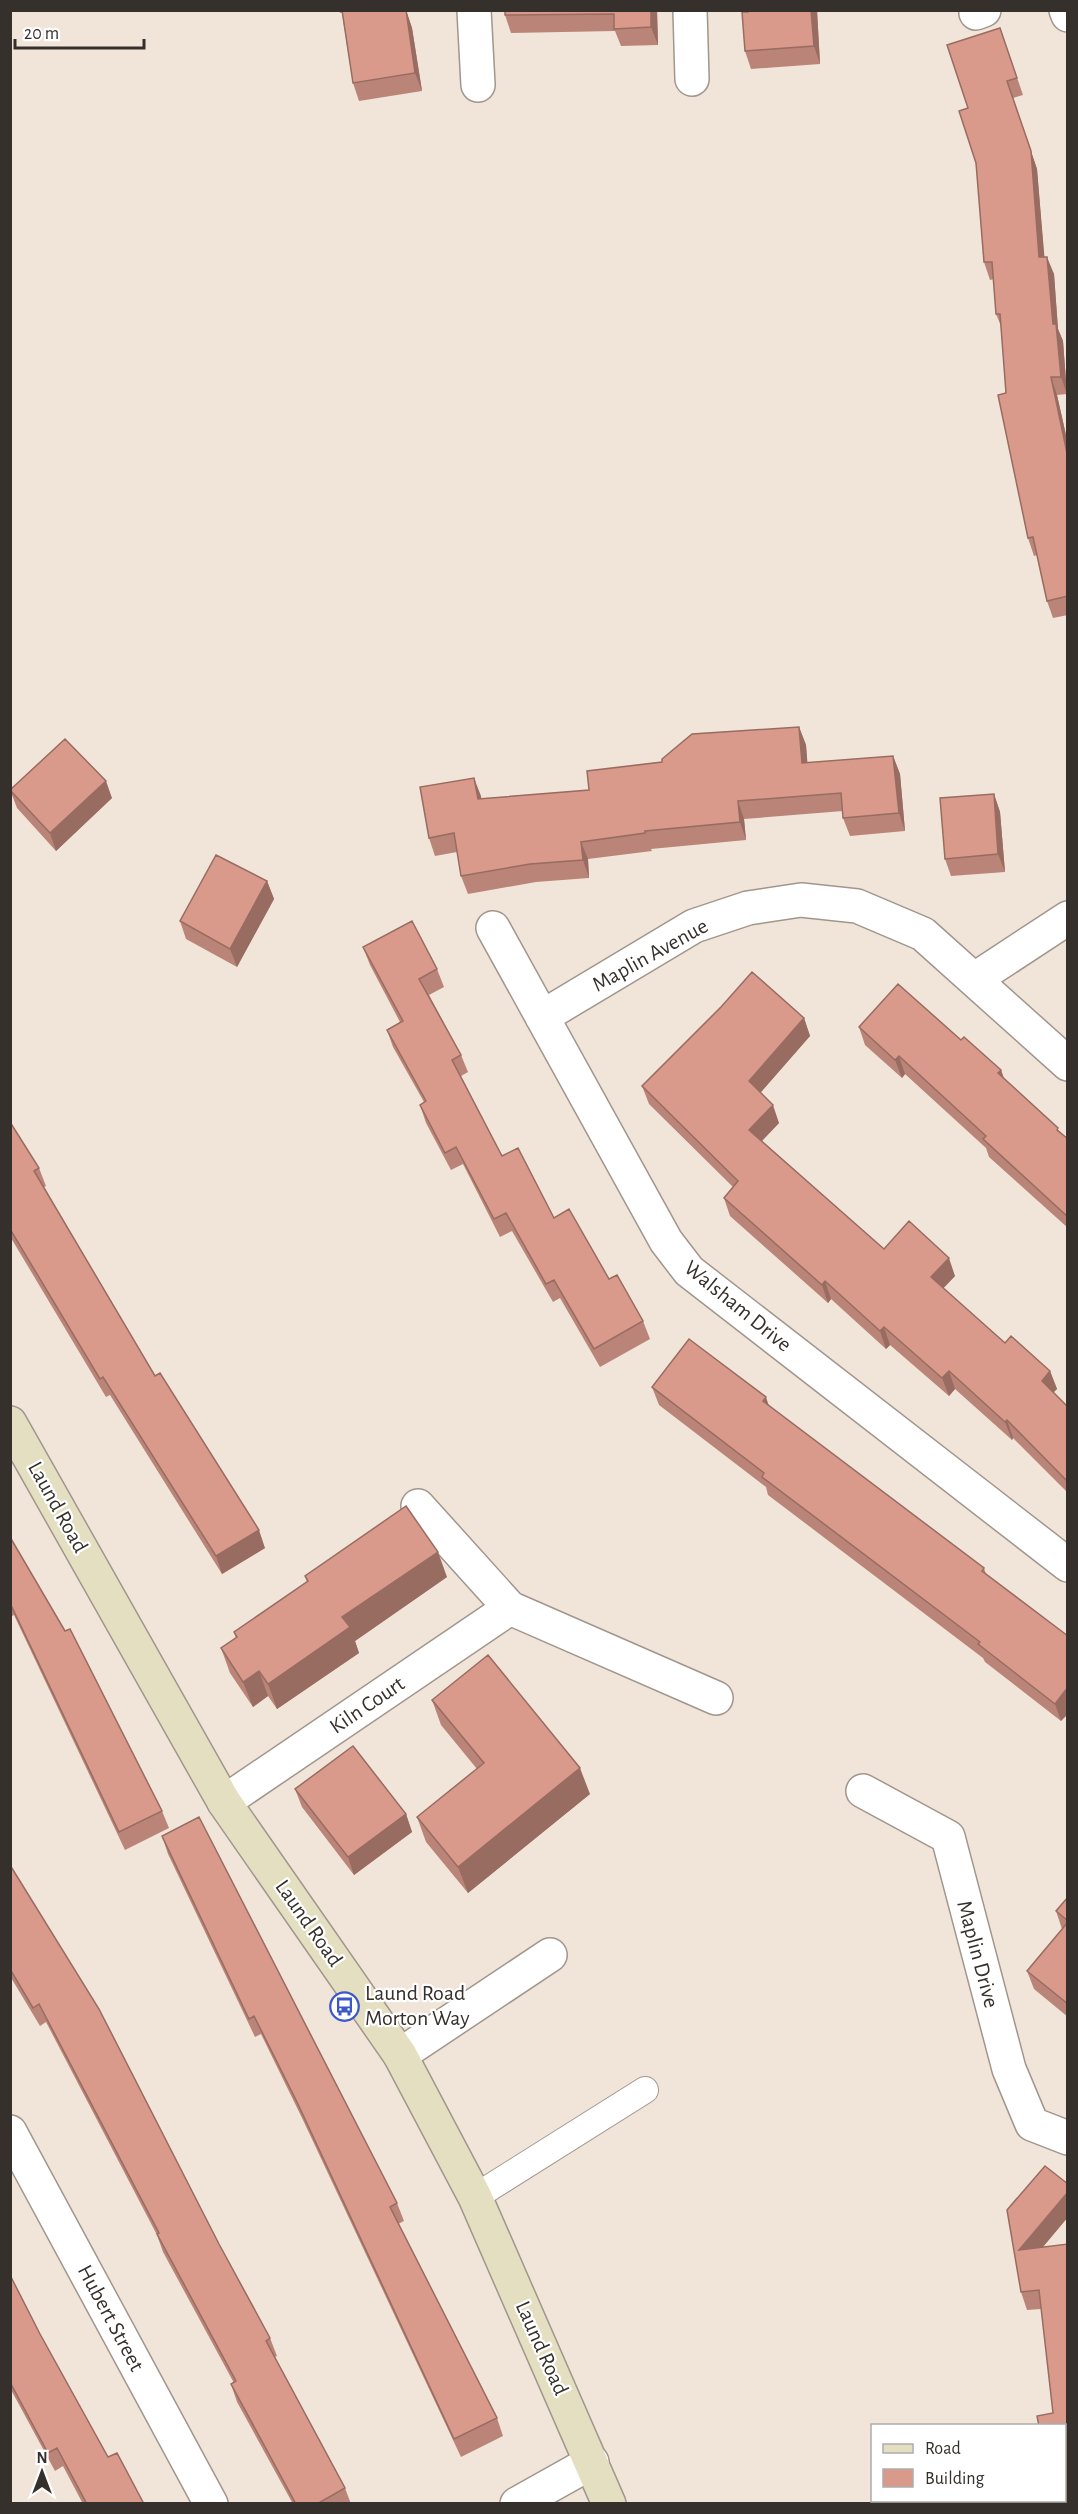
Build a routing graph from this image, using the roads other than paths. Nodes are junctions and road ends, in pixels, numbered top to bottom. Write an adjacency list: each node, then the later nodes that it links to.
1 (474, 10): 6 (street)
2 (690, 10): 5 (street)
3 (1066, 10): 4 (street)
4 (1068, 15)
5 (692, 79)
6 (478, 85)
7 (1068, 918): 9 (street)
8 (493, 928): 10 (street, Walsham Drive)
9 (975, 979): 10 (street, Maplin Avenue); 11 (street, Maplin Avenue)
10 (542, 1017): 14 (street, Walsham Drive)
11 (1068, 1064)
12 (10, 1423): 18 (street, Laund Road)
13 (418, 1506): 15 (street)
14 (1068, 1565)
15 (510, 1608): 16 (street); 18 (street, Kiln Court)
16 (716, 1698)
17 (863, 1791): 23 (street, Maplin Drive)
18 (224, 1802): 20 (street, Laund Road)
19 (550, 1955): 20 (street)
20 (400, 2055): 25 (street, Laund Road)
21 (645, 2090): 25 (lane)
22 (10, 2132): 24 (street, Hubert Street)
23 (1068, 2138)
24 (22, 2182): 27 (street, Hubert Street)
25 (475, 2197): 26 (street, Laund Road)
26 (592, 2462): 28 (street); 29 (street, Laund Road)
27 (211, 2504)
28 (518, 2504)
29 (609, 2504)

